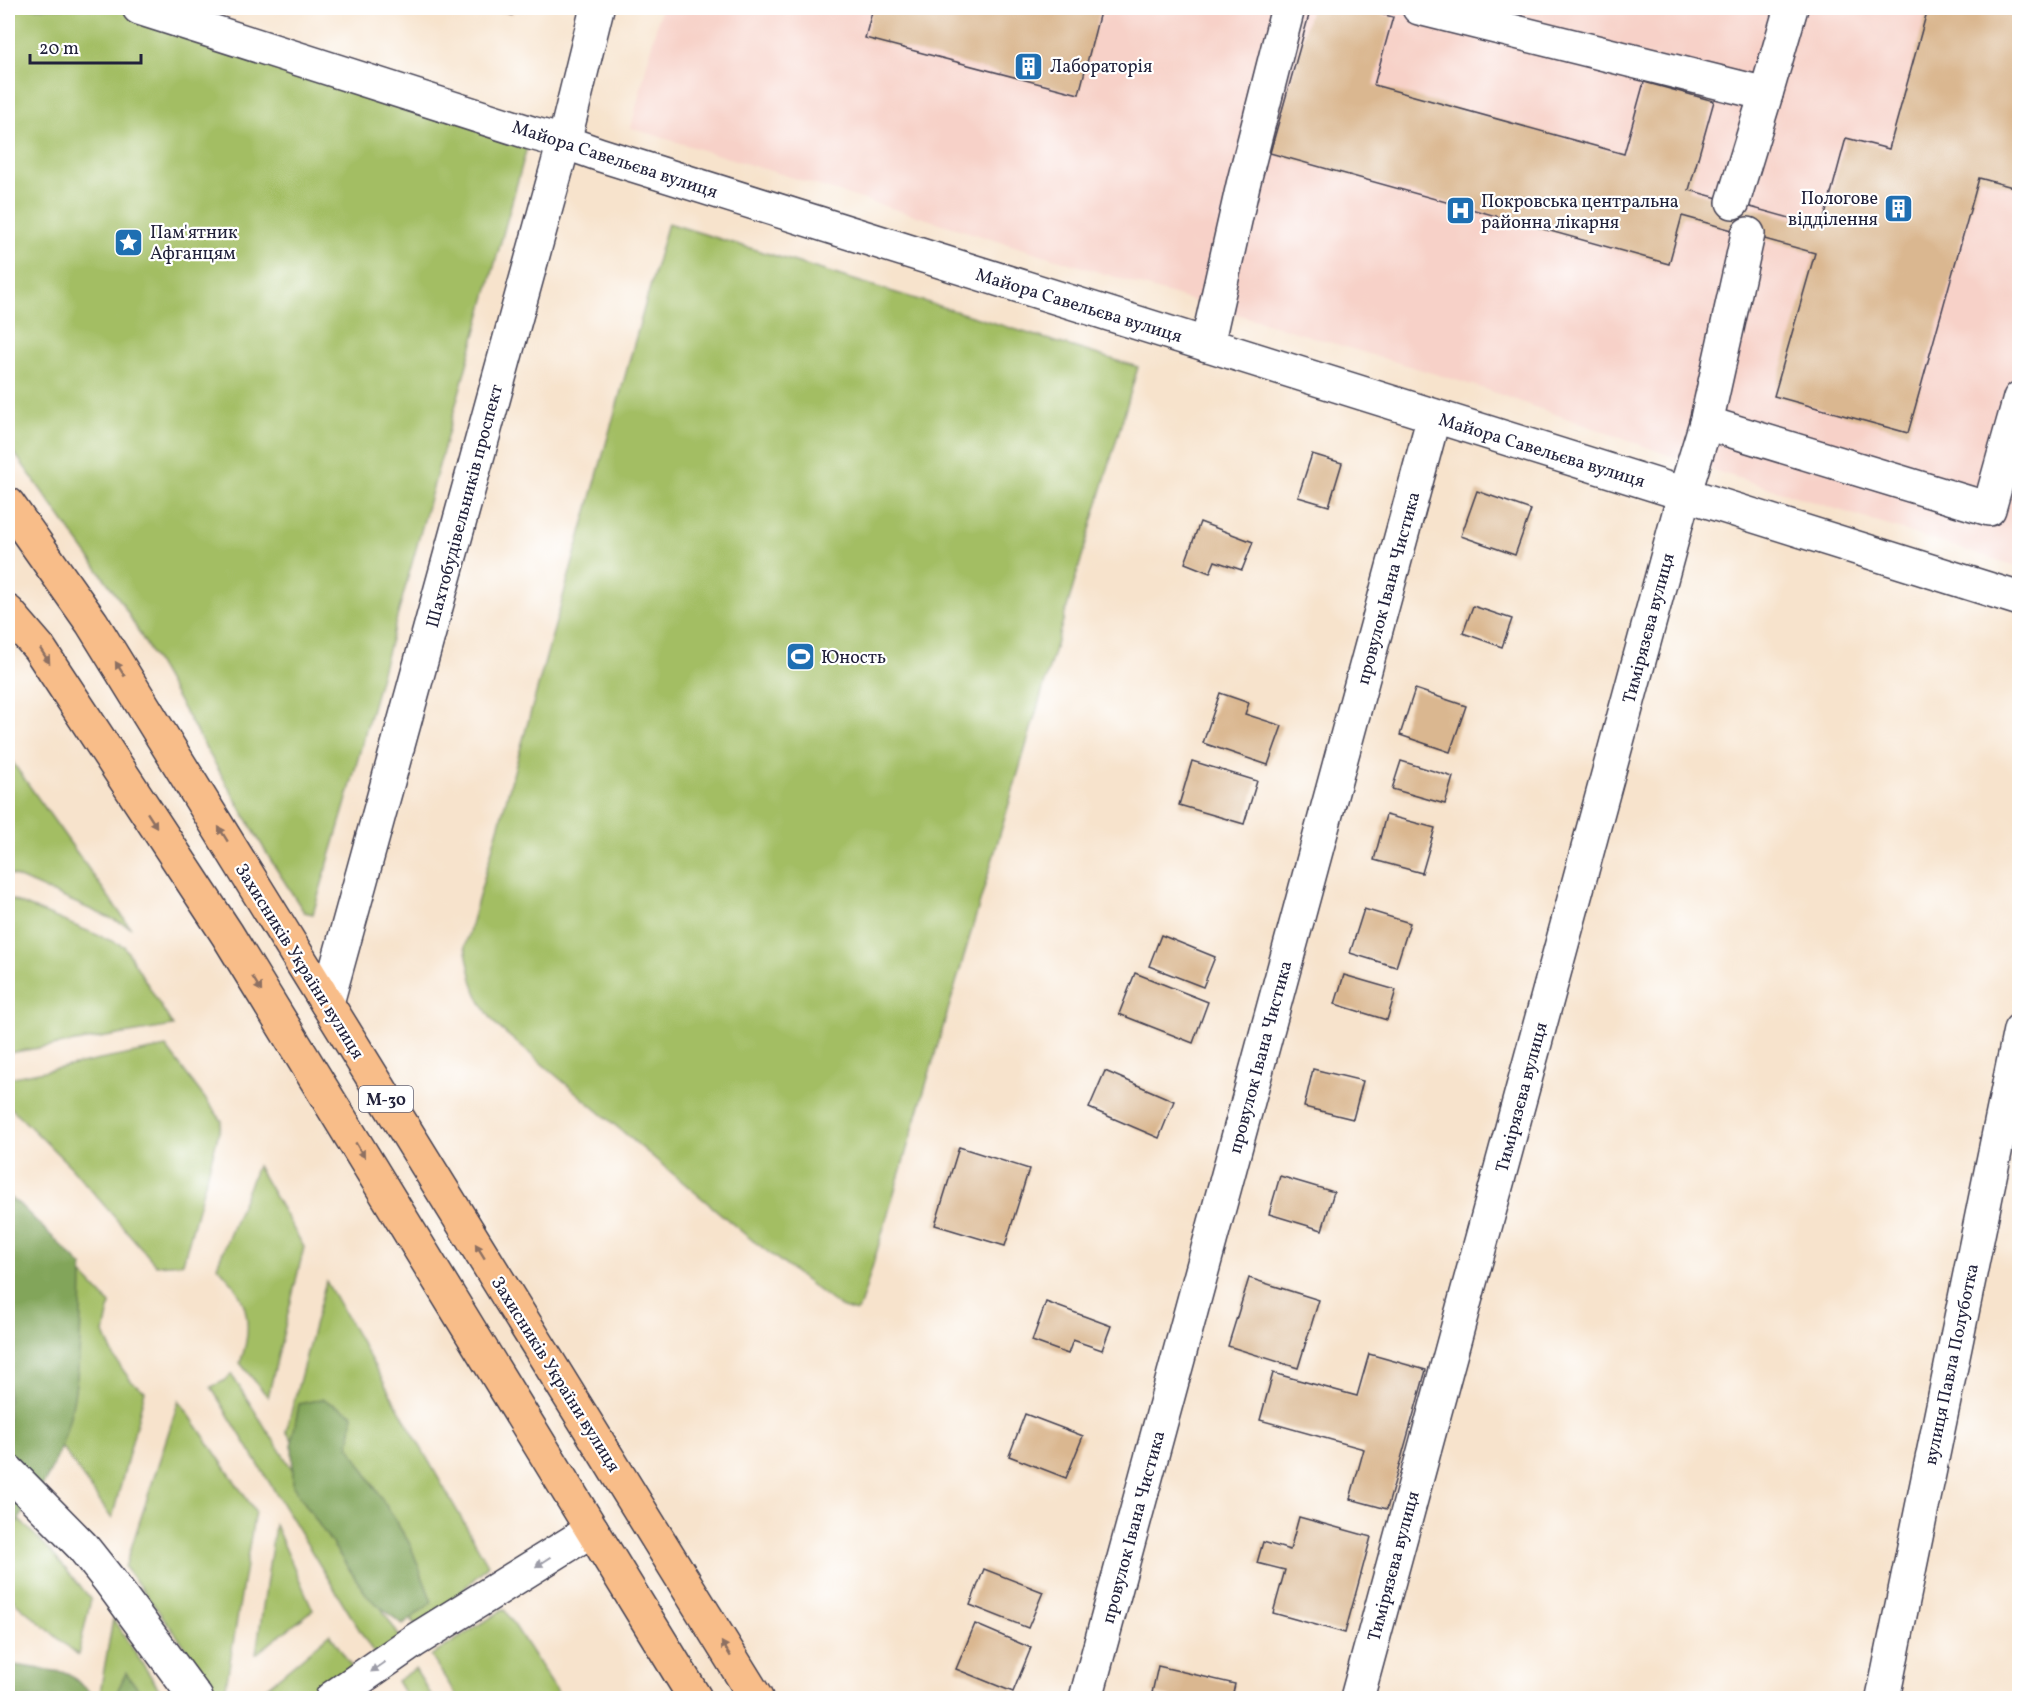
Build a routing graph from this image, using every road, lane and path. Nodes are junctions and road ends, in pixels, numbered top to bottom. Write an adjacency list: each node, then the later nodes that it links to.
1 (139, 8): 7 (street, Майора Савельєва вулиця)
2 (597, 8): 7 (street, Шахтобудівельників проспект)
3 (1288, 8): 10 (street)
4 (1419, 8): 6 (street)
5 (1791, 8): 6 (street)
6 (1766, 94): 8 (street)
7 (564, 142): 10 (street, Майора Савельєва вулиця); 18 (street, Шахтобудівельників проспект)
8 (1733, 202)
9 (1748, 234): 13 (street, Тимірязєва вулиця)
10 (1207, 345): 12 (street, Майора Савельєва вулиця)
11 (2019, 398): 13 (street)
12 (1434, 417): 14 (street, Майора Савельєва вулиця); 26 (street, провулок Івана Чистика)
13 (1706, 423): 14 (street, Тимірязєва вулиця)
14 (1684, 495): 16 (street, Майора Савельєва вулиця); 27 (street, Тимірязєва вулиця)
15 (8, 504): 18 (highway, Захисників України вулиця / М-30, one-way to 15)
16 (2019, 599)
17 (8, 612): 21 (highway, М-30, one-way to 21)
18 (327, 1003): 25 (highway, Захисників України вулиця / М-30, one-way to 18)
19 (2019, 1030): 28 (street, вулиця Павла Полуботка)
20 (8, 1471): 22 (street)
21 (592, 1530): 23 (street, one-way to 23); 24 (highway, М-30)
22 (196, 1698)
23 (332, 1698)
24 (695, 1698)
25 (756, 1698)
26 (1086, 1698)
27 (1357, 1698)
28 (1883, 1698)

